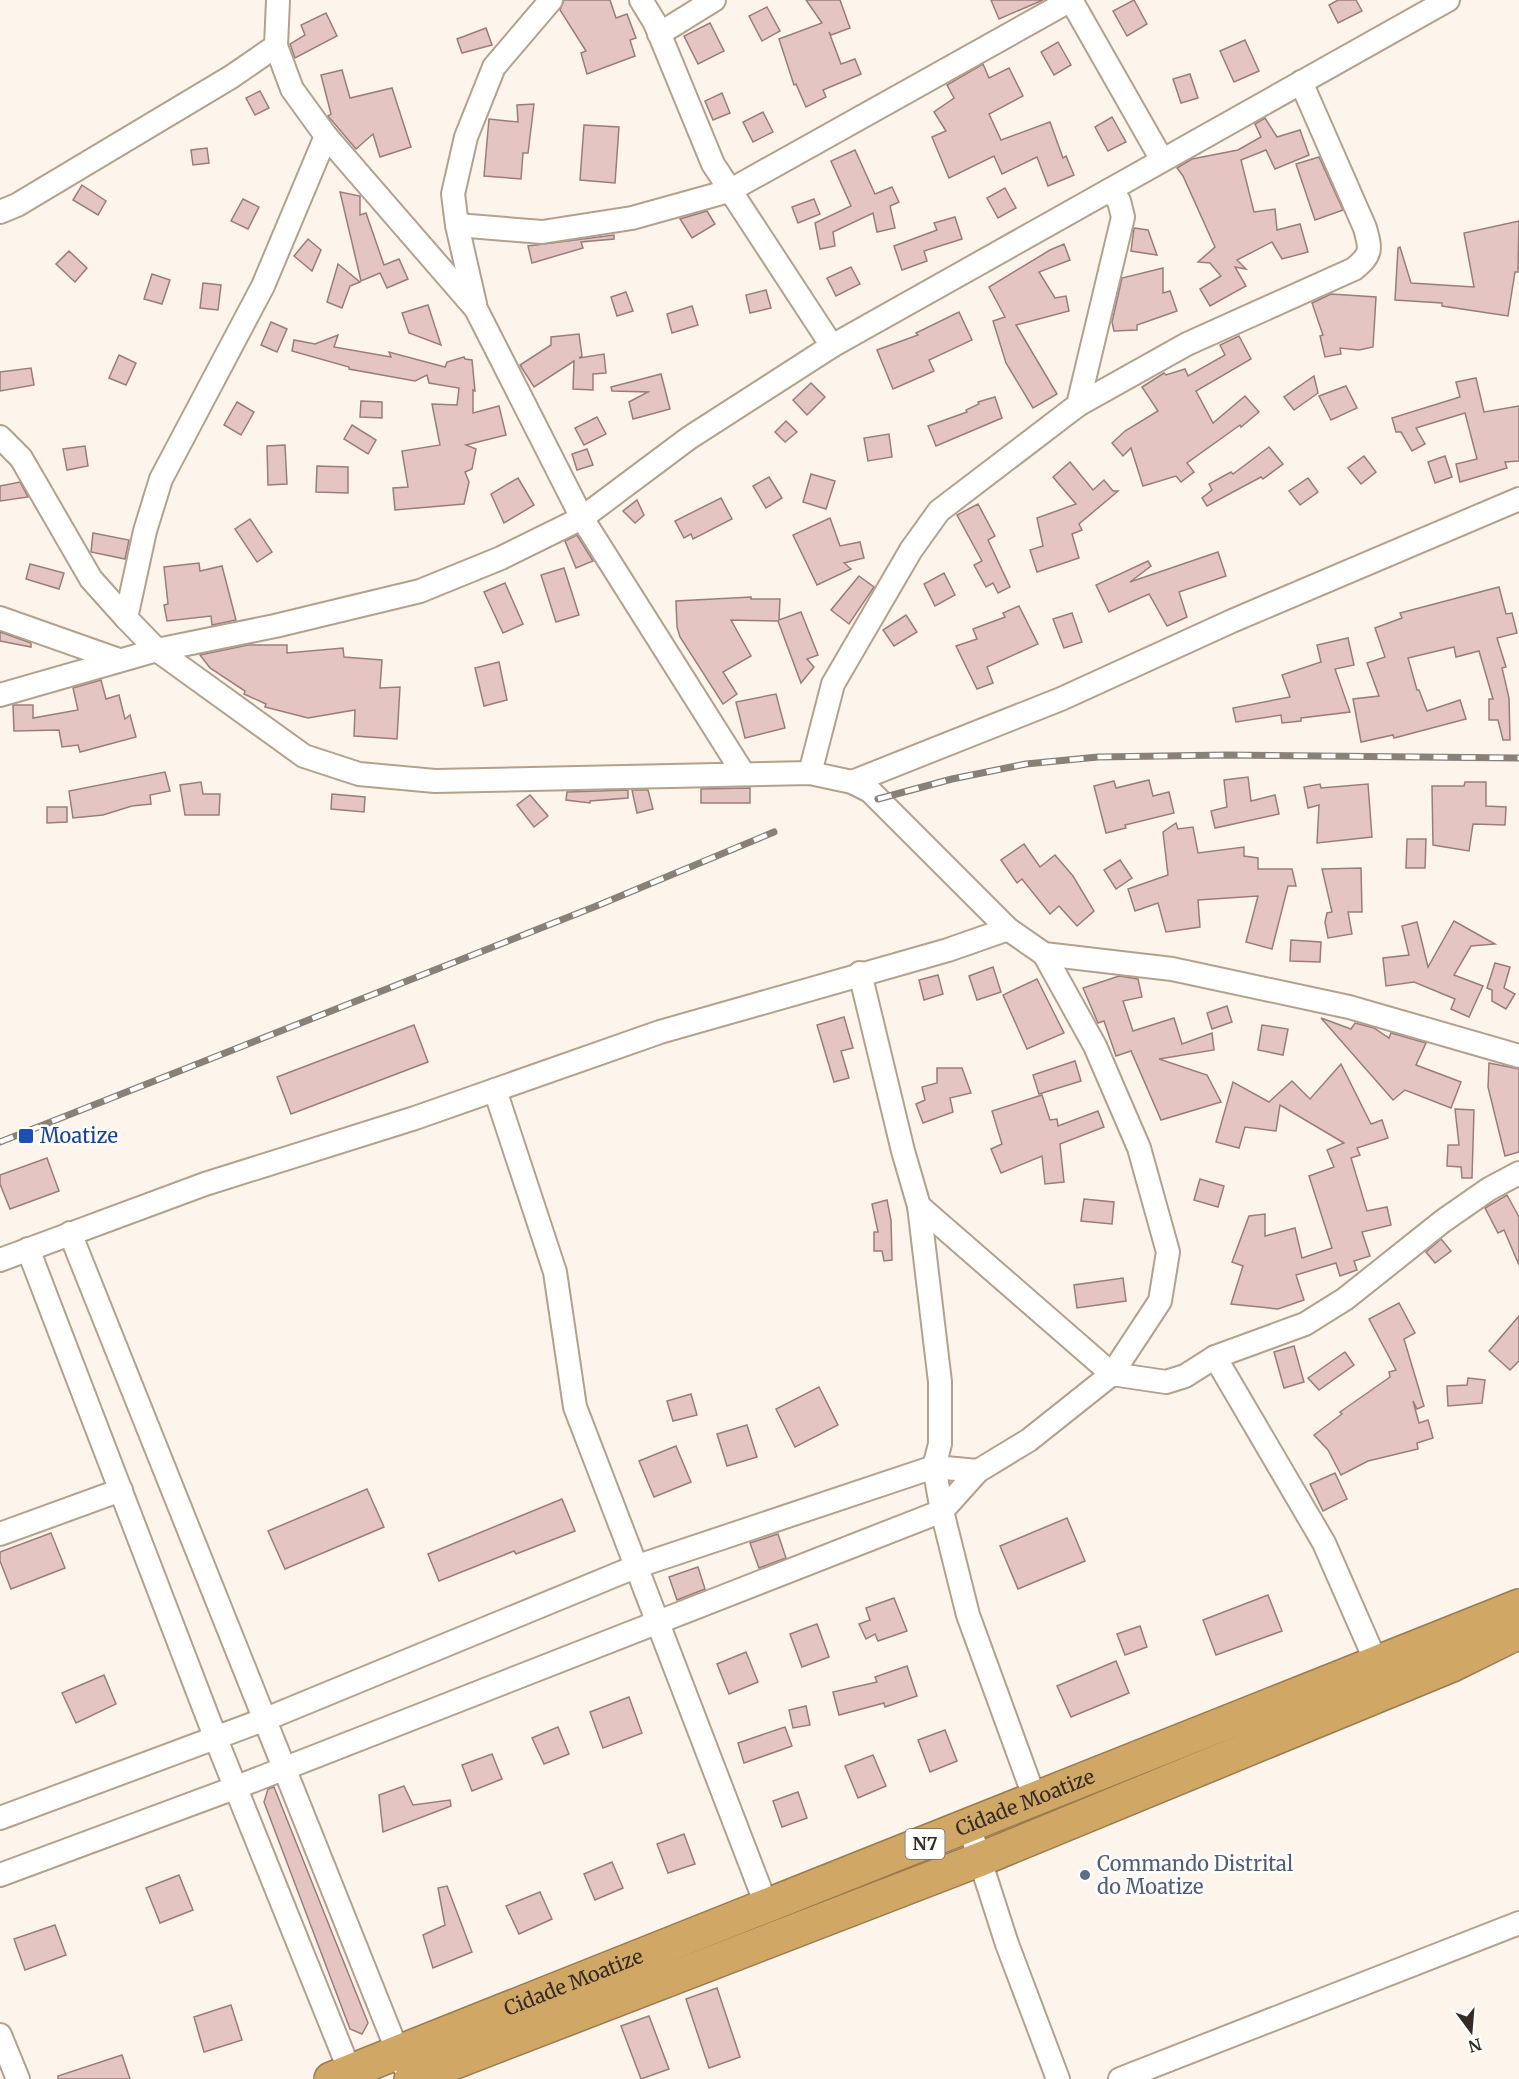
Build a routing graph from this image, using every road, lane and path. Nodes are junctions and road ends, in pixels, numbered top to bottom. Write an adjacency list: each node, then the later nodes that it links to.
1 (278, 0): 7 (street)
2 (551, 0): 14 (street)
3 (641, 0): 6 (street)
4 (714, 0): 6 (street)
5 (1448, 0): 8 (street)
6 (659, 34): 12 (street)
7 (276, 46): 9 (street); 13 (street)
8 (1301, 82): 10 (street); 17 (street)
9 (326, 136): 15 (street); 22 (street)
10 (1162, 160): 11 (street); 12 (street)
11 (1110, 190): 16 (street); 17 (street)
12 (729, 191): 14 (street); 16 (street)
13 (0, 212)
14 (457, 225): 15 (street)
15 (476, 309): 20 (street)
16 (832, 346): 20 (street)
17 (1078, 405): 27 (street)
18 (0, 437): 22 (street)
19 (1519, 499): 28 (street)
20 (582, 518): 23 (street); 26 (street)
21 (0, 618): 24 (street)
22 (126, 618): 23 (street)
23 (157, 650): 24 (street); 26 (street)
24 (119, 660): 25 (street)
25 (0, 695)
26 (743, 773): 27 (street)
27 (810, 773): 28 (street)
28 (852, 782): 29 (street)
29 (1008, 929): 30 (street); 31 (street)
30 (1044, 954): 32 (street); 40 (street)
31 (860, 973): 33 (street); 35 (street)
32 (1519, 1056)
33 (495, 1090): 36 (street); 46 (street)
34 (1519, 1173): 39 (street)
35 (919, 1206): 40 (street); 41 (street)
36 (70, 1233): 37 (street); 51 (street)
37 (28, 1250): 38 (street); 43 (street)
38 (0, 1260)
39 (1215, 1357): 40 (street); 50 (street)
40 (1112, 1374): 42 (street)
41 (934, 1467): 42 (street); 44 (street); 46 (street)
42 (978, 1471): 44 (street)
43 (121, 1490): 45 (street); 52 (street)
44 (942, 1511): 48 (street); 55 (street)
45 (0, 1534)
46 (635, 1567): 48 (street); 51 (street)
47 (1519, 1606): 50 (highway, Cidade Moatize / N7)
48 (657, 1624): 53 (street); 60 (street)
49 (1519, 1632): 58 (highway, Cidade Moatize / N7)
50 (1377, 1664): 55 (highway, Cidade Moatize / N7)
51 (267, 1719): 52 (street); 53 (street)
52 (216, 1739): 54 (street); 56 (street)
53 (285, 1768): 54 (street); 63 (street)
54 (237, 1787): 59 (street); 65 (street)
55 (1035, 1798): 57 (highway, Cidade Moatize / N7)
56 (0, 1818)
57 (969, 1826): 58 (street); 60 (highway, Cidade Moatize / N7)
58 (981, 1859): 63 (highway, Cidade Moatize / N7); 67 (street)
59 (0, 1875)
60 (766, 1907): 63 (highway, Cidade Moatize / N7)
61 (1519, 1923): 64 (street)
62 (0, 2035): 66 (street)
63 (406, 2070): 65 (highway, Cidade Moatize / N7)
64 (1150, 2074): 68 (street)
65 (345, 2077)
66 (18, 2079)
67 (1058, 2079)
68 (1119, 2079)

